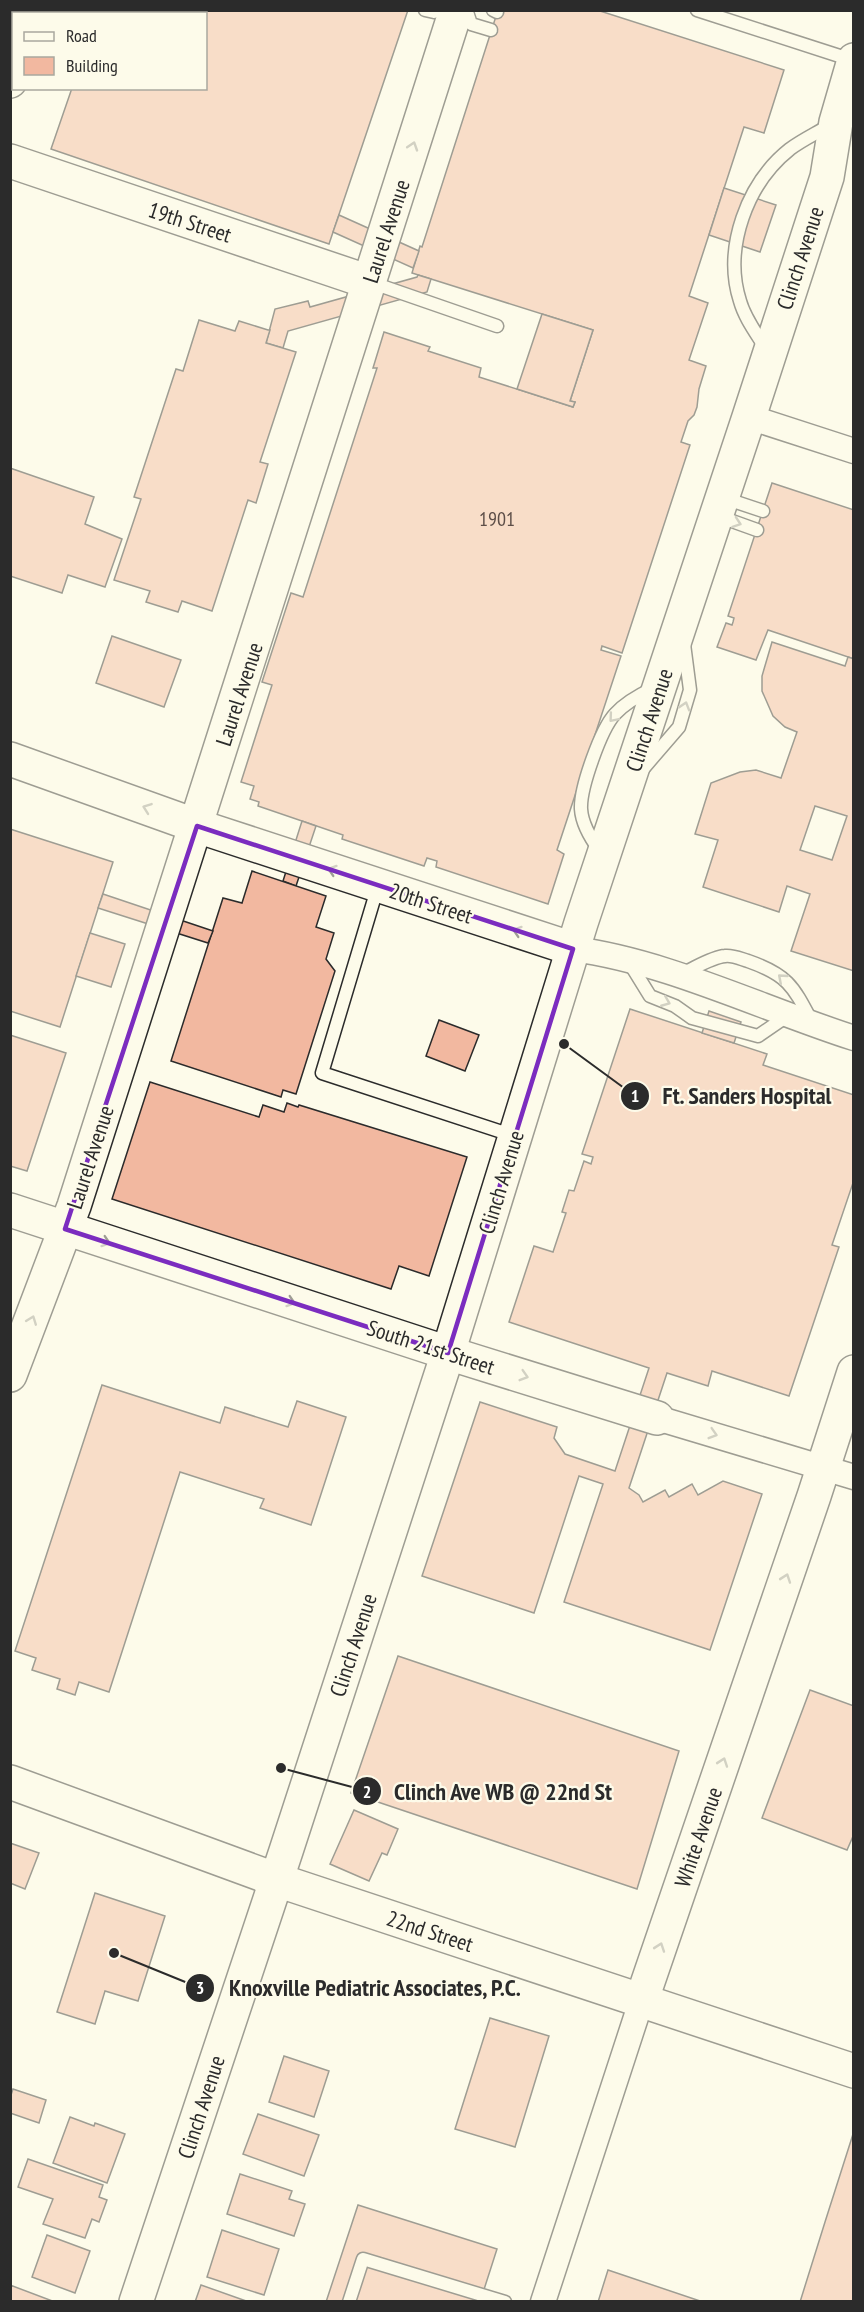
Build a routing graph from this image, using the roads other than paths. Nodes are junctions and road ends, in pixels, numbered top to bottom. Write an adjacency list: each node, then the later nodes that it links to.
1 (425, 10): 2 (lane)
2 (436, 10)
3 (697, 10): 6 (lane)
4 (464, 11): 5 (lane); 9 (street, Laurel Avenue, one-way to 4)
5 (491, 30)
6 (853, 60): 7 (street, Clinch Avenue)
7 (836, 122): 11 (street, Clinch Avenue); 11 (lane)
8 (10, 161): 9 (street, 19th Street)
9 (369, 282): 10 (lane); 21 (street, Laurel Avenue)
10 (497, 326)
11 (769, 354): 12 (street, Clinch Avenue)
12 (750, 417): 13 (street); 14 (street, Clinch Avenue)
13 (854, 451)
14 (720, 506): 15 (lane); 16 (lane, one-way to 16); 17 (street, Clinch Avenue)
15 (763, 511)
16 (757, 530)
17 (681, 624): 18 (street, Clinch Avenue); 20 (lane, one-way to 17)
18 (660, 685): 20 (street, Clinch Avenue); 22 (lane, one-way to 22)
19 (10, 759): 21 (street, 20th Street, one-way to 19)
20 (627, 786): 22 (street, Clinch Avenue)
21 (197, 826): 23 (street, 20th Street, one-way to 21); 32 (street, Laurel Avenue)
22 (603, 855): 24 (street, Clinch Avenue)
23 (378, 886): 24 (street, 20th Street, one-way to 23); 30 (lane)
24 (573, 949): 25 (street, 20th Street); 30 (street, Clinch Avenue)
25 (629, 961): 26 (street, 20th Street); 27 (lane, one-way to 27)
26 (677, 976): 27 (street, 20th Street); 28 (lane, one-way to 26)
27 (787, 1016): 28 (street, 20th Street)
28 (814, 1026): 29 (street, 20th Street)
29 (854, 1038)
30 (515, 1136): 33 (street, Clinch Avenue)
31 (10, 1210): 32 (street, South 21st Street)
32 (65, 1228): 33 (street, South 21st Street, one-way to 33); 35 (street, Laurel Avenue, one-way to 32)
33 (448, 1353): 36 (street, South 21st Street, one-way to 36); 39 (street, Clinch Avenue)
34 (854, 1372): 37 (street, White Avenue)
35 (10, 1375)
36 (657, 1418): 37 (street, South 21st Street, one-way to 37)
37 (839, 1472): 40 (street, White Avenue, one-way to 37)
38 (10, 1782): 39 (street, 22nd Street)
39 (277, 1880): 40 (street, 22nd Street); 42 (street, Clinch Avenue)
40 (641, 2002): 41 (street, 22nd Street); 45 (street, White Avenue)
41 (852, 2067)
42 (136, 2301)
43 (349, 2301): 44 (lane)
44 (505, 2301)
45 (543, 2301)

